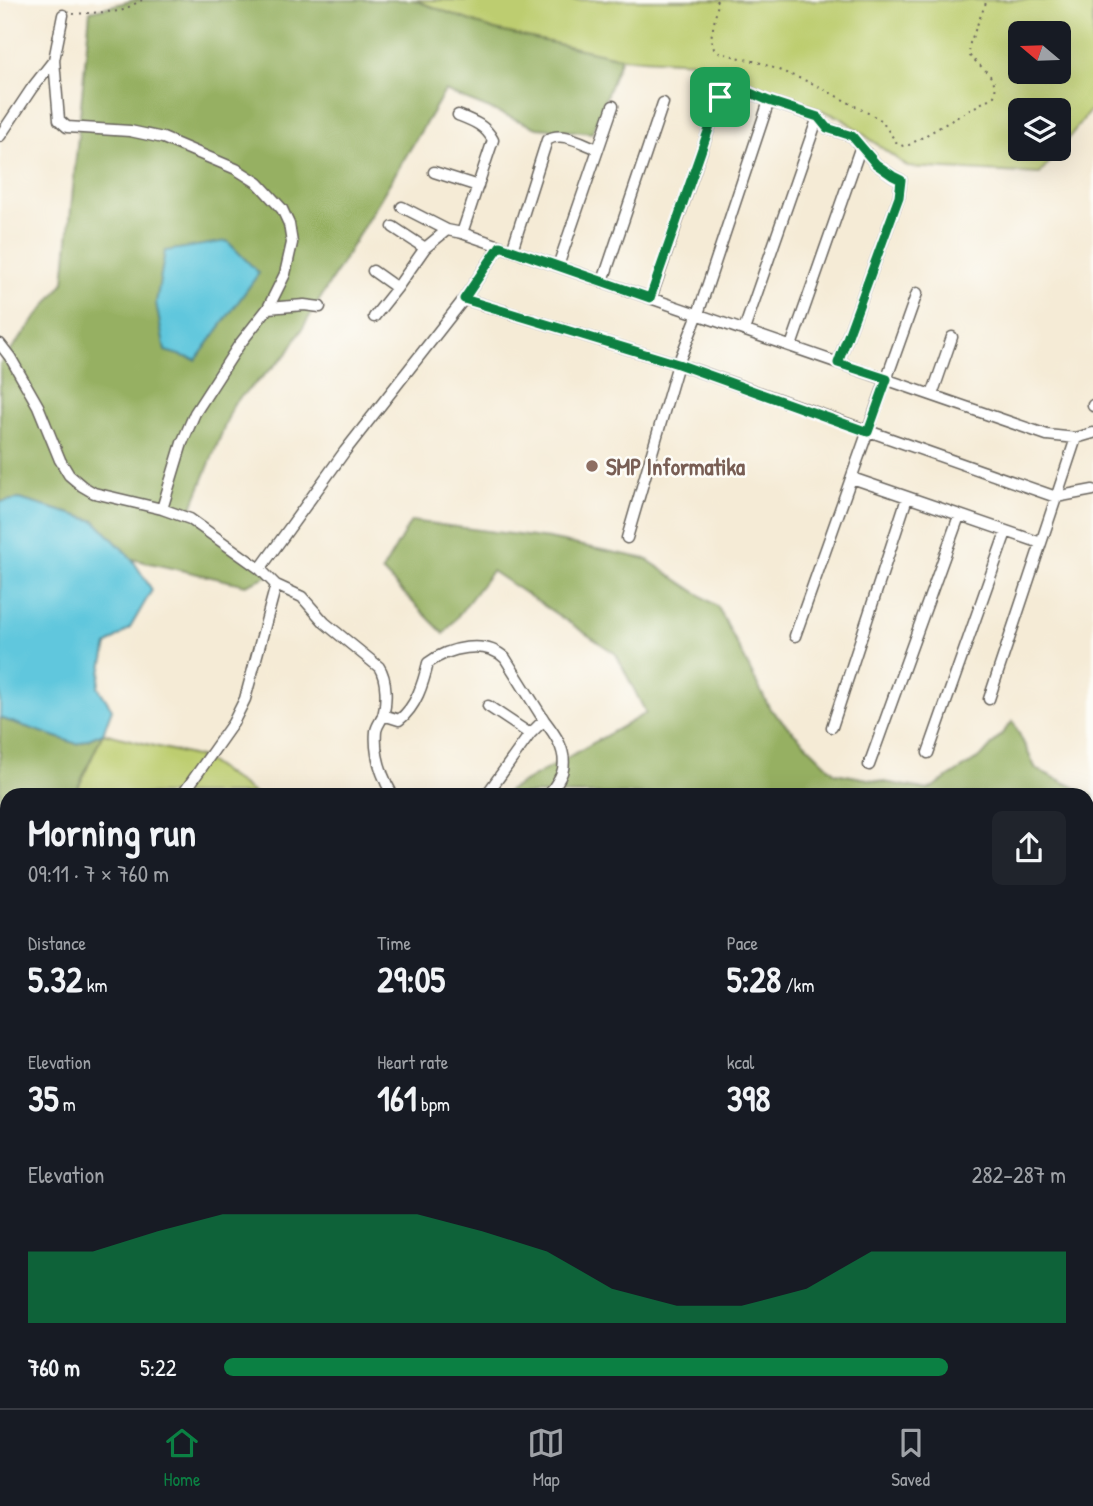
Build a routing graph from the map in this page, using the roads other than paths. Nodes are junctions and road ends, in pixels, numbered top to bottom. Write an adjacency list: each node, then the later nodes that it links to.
1 (63, 15): 2 (street)
2 (54, 60): 8 (street); 28 (street)
3 (769, 101): 7 (street); 25 (street); 29 (street)
4 (663, 103): 22 (street)
5 (613, 106): 10 (street)
6 (458, 115): 12 (street)
7 (818, 117): 9 (street); 31 (street)
8 (0, 136)
9 (861, 146): 34 (street); 35 (street)
10 (598, 149): 19 (street); 20 (street)
11 (435, 172): 12 (street)
12 (478, 186): 16 (street)
13 (402, 207): 15 (street)
14 (393, 227): 18 (street)
15 (447, 230): 16 (street); 18 (street)
16 (462, 233): 17 (street)
17 (500, 246): 19 (street); 26 (street)
18 (425, 248): 23 (street)
19 (512, 250): 20 (street)
20 (558, 266): 22 (street)
21 (373, 271): 23 (street)
22 (603, 281): 25 (street)
23 (397, 288): 30 (street)
24 (917, 293): 37 (street)
25 (650, 298): 29 (street)
26 (464, 299): 36 (street); 51 (street)
27 (320, 307): 28 (street)
28 (268, 308): 46 (street)
29 (698, 314): 31 (street); 36 (street)
30 (374, 317)
31 (744, 330): 34 (street)
32 (952, 337): 38 (street)
33 (0, 344): 46 (street)
34 (791, 346): 35 (street)
35 (838, 363): 37 (street)
36 (678, 364): 39 (street); 49 (street)
37 (887, 379): 38 (street); 39 (street)
38 (932, 395): 41 (street)
39 (868, 432): 42 (street); 44 (street)
40 (1093, 433): 41 (street)
41 (1076, 438): 44 (street)
42 (852, 478): 45 (street); 53 (street)
43 (1093, 490): 44 (street)
44 (1056, 497): 50 (street)
45 (908, 498): 47 (street); 58 (street)
46 (162, 509): 51 (street)
47 (959, 516): 48 (street); 61 (street)
48 (1006, 531): 50 (street); 60 (street)
49 (627, 538)
50 (1041, 543): 54 (street)
51 (260, 569): 52 (street)
52 (276, 585): 56 (street); 62 (street)
53 (795, 636)
54 (989, 699)
55 (488, 706): 59 (street)
56 (383, 715): 57 (street); 63 (street)
57 (544, 720): 59 (street); 65 (street)
58 (832, 727)
59 (530, 733): 64 (street)
60 (928, 753)
61 (869, 765)
62 (187, 788)
63 (388, 788)
64 (491, 788)
65 (553, 788)

